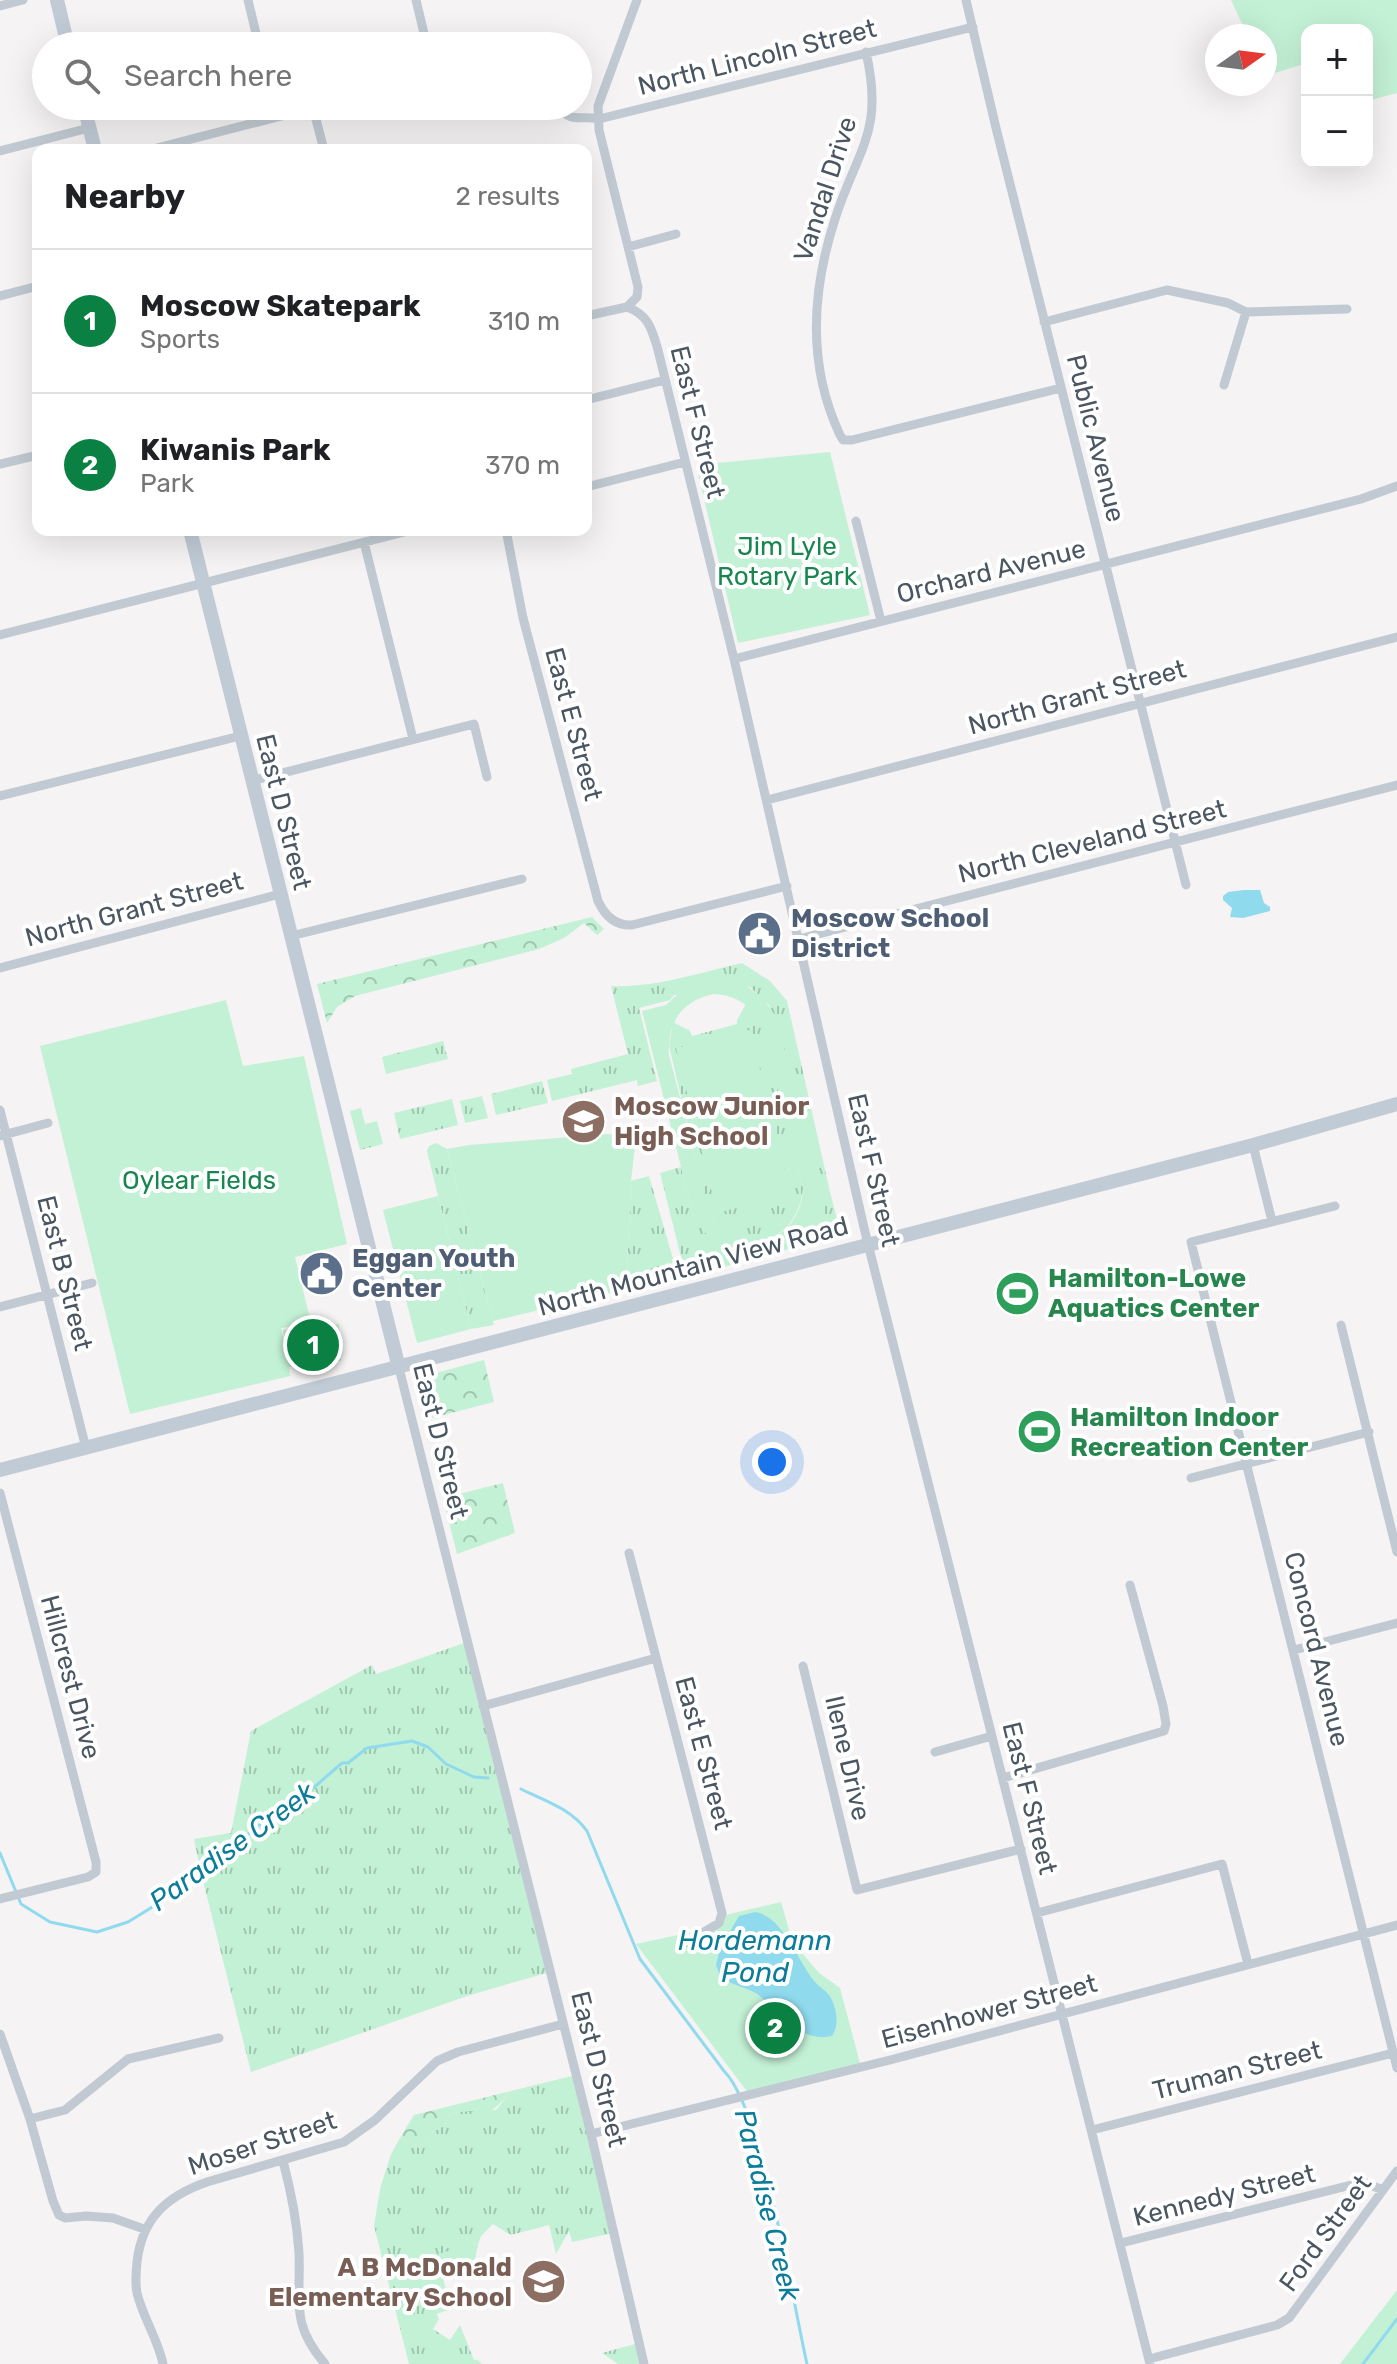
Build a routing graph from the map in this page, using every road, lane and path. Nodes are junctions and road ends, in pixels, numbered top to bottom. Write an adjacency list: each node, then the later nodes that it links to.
1 (23, 0): 7 (street)
2 (57, 0): 9 (street)
3 (248, 0): 10 (street)
4 (416, 0): 11 (street)
5 (637, 0): 14 (street)
6 (966, 0): 8 (street, Public Avenue)
7 (0, 6)
8 (973, 27): 12 (street, North Lincoln Street); 31 (street, Public Avenue)
9 (65, 32)
10 (256, 32)
11 (424, 32)
12 (866, 52): 14 (street, North Lincoln Street); 34 (street, Vandal Drive)
13 (592, 119): 14 (street)
14 (599, 119): 24 (street)
15 (87, 120): 18 (street)
16 (265, 120): 20 (street)
17 (318, 120): 21 (street)
18 (89, 128): 19 (street); 22 (street)
19 (93, 144)
20 (172, 144)
21 (323, 144)
22 (0, 151)
23 (676, 234): 24 (street)
24 (628, 247): 27 (street)
25 (32, 288): 26 (street)
26 (0, 296)
27 (627, 307): 30 (street); 32 (street, East F Street)
28 (1347, 309): 29 (street)
29 (1246, 312): 31 (street); 33 (street)
30 (592, 315)
31 (1044, 322): 34 (street, Public Avenue)
32 (665, 380): 35 (street); 37 (street, East F Street)
33 (1224, 385)
34 (1061, 388): 46 (street, Public Avenue)
35 (592, 398)
36 (32, 456): 38 (street)
37 (685, 462): 39 (street); 51 (street, East F Street)
38 (0, 464)
39 (592, 485)
40 (1397, 486): 46 (street, Orchard Avenue)
41 (856, 521): 48 (street)
42 (192, 536): 47 (street, East D Street)
43 (388, 536): 45 (street)
44 (507, 536): 63 (street, East E Street)
45 (364, 542): 47 (street); 54 (street)
46 (1105, 564): 48 (street, Orchard Avenue); 52 (street, Public Avenue)
47 (203, 582): 49 (street); 53 (street, East D Street)
48 (881, 621): 51 (street, Orchard Avenue)
49 (0, 635)
50 (1397, 637): 52 (street, North Grant Street)
51 (734, 659): 59 (street, East F Street)
52 (1140, 704): 59 (street, North Grant Street); 60 (street, Public Avenue)
53 (240, 736): 56 (street, East D Street); 58 (street)
54 (413, 739): 55 (street); 56 (street)
55 (487, 777)
56 (251, 781): 64 (street, East D Street)
57 (1397, 785): 60 (street, North Cleveland Street)
58 (0, 796)
59 (767, 800): 63 (street, East F Street)
60 (1176, 842): 62 (street, Public Avenue); 66 (street, North Cleveland Street)
61 (522, 879): 65 (street)
62 (1186, 885)
63 (787, 886): 66 (street, East F Street)
64 (280, 894): 65 (street, East D Street); 67 (street, North Grant Street)
65 (291, 936): 80 (street, East D Street)
66 (799, 939): 75 (street, East F Street)
67 (0, 968)
68 (1397, 1104): 72 (street, North Mountain View Road)
69 (0, 1110): 71 (street, East B Street)
70 (48, 1123): 71 (street)
71 (3, 1135): 77 (street, East B Street)
72 (1253, 1145): 74 (street); 75 (street, North Mountain View Road)
73 (1335, 1206): 74 (street)
74 (1272, 1221): 83 (street, Concord Avenue)
75 (868, 1245): 80 (street, North Mountain View Road); 95 (street, East F Street)
76 (92, 1283): 77 (street)
77 (48, 1294): 78 (street); 82 (street, East B Street)
78 (0, 1307)
79 (1341, 1325): 81 (street)
80 (399, 1368): 82 (street, North Mountain View Road); 94 (street, East D Street)
81 (1369, 1432): 83 (street); 87 (street)
82 (86, 1448): 84 (street, North Mountain View Road)
83 (1249, 1463): 85 (street); 91 (street, Concord Avenue)
84 (0, 1470)
85 (1191, 1478)
86 (0, 1493): 99 (street, Hillcrest Drive)
87 (1397, 1552)
88 (629, 1553): 92 (street, East E Street)
89 (1130, 1585): 97 (street)
90 (1397, 1623): 91 (street)
91 (1294, 1650): 102 (street, Concord Avenue)
92 (656, 1658): 94 (street); 103 (street, East E Street)
93 (803, 1666): 98 (street, Ilene Drive)
94 (483, 1706): 106 (street, East D Street)
95 (992, 1736): 96 (street); 97 (street, East F Street)
96 (935, 1752)
97 (1003, 1778): 98 (street, East F Street)
98 (1021, 1849): 100 (street, East F Street)
99 (4, 1898)
100 (1037, 1913): 104 (street); 105 (street, East F Street)
101 (1397, 1925): 102 (street, Eisenhower Street)
102 (1365, 1933): 104 (street, Eisenhower Street); 109 (street, Concord Avenue)
103 (682, 1945)
104 (1248, 1964): 105 (street, Eisenhower Street)
105 (1062, 2014): 112 (street, East F Street); 113 (street, Eisenhower Street)
106 (563, 2024): 113 (street, East D Street); 114 (street, Moser Street)
107 (0, 2034): 111 (street)
108 (219, 2038): 111 (street)
109 (1393, 2053): 110 (street, Concord Avenue); 112 (street, Truman Street)
110 (1397, 2068)
111 (30, 2119): 117 (street)
112 (1092, 2130): 118 (street, East F Street)
113 (591, 2134): 122 (street, East D Street)
114 (283, 2161): 117 (street, Moser Street); 121 (street)
115 (1397, 2171): 116 (street, Ford Street)
116 (1383, 2190): 118 (street, Kennedy Street); 119 (street, Ford Street)
117 (144, 2229): 120 (street)
118 (1121, 2243): 119 (street, East F Street)
119 (1150, 2361)
120 (163, 2364)
121 (325, 2364)
122 (644, 2364)

